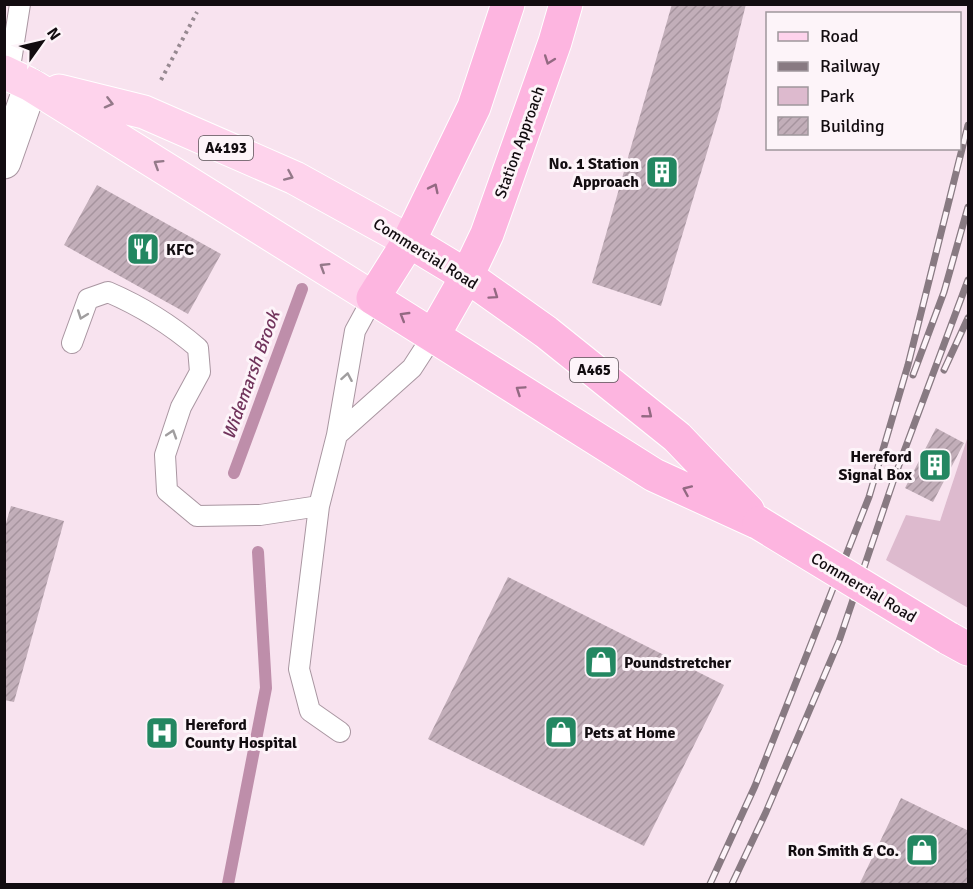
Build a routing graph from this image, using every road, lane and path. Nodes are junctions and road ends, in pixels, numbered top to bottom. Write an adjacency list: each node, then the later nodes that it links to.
1 (20, 4): 5 (lane)
2 (508, 4): 8 (highway, one-way to 2)
3 (566, 4): 9 (highway, Station Approach, one-way to 9)
4 (197, 12): 6 (path)
5 (15, 77): 6 (main road, Commercial Road / A4193, one-way to 6); 7 (street); 10 (main road, Commercial Road / A4193, one-way to 5)
6 (144, 112): 8 (main road, Commercial Road / A4193, one-way to 8)
7 (4, 162)
8 (409, 241): 9 (highway, Commercial Road / A465); 10 (highway)
9 (467, 276): 11 (highway, Station Approach); 15 (highway, Commercial Road / A465, one-way to 15)
10 (374, 298): 11 (highway, Commercial Road / A465, one-way to 10); 13 (lane, one-way to 10)
11 (434, 334): 13 (lane); 15 (highway, Commercial Road / A465, one-way to 11)
12 (72, 343): 14 (lane, one-way to 12)
13 (337, 435): 14 (lane)
14 (319, 506): 17 (lane)
15 (759, 523): 16 (highway, Commercial Road / A465, bridge)
16 (958, 643)
17 (340, 732)

